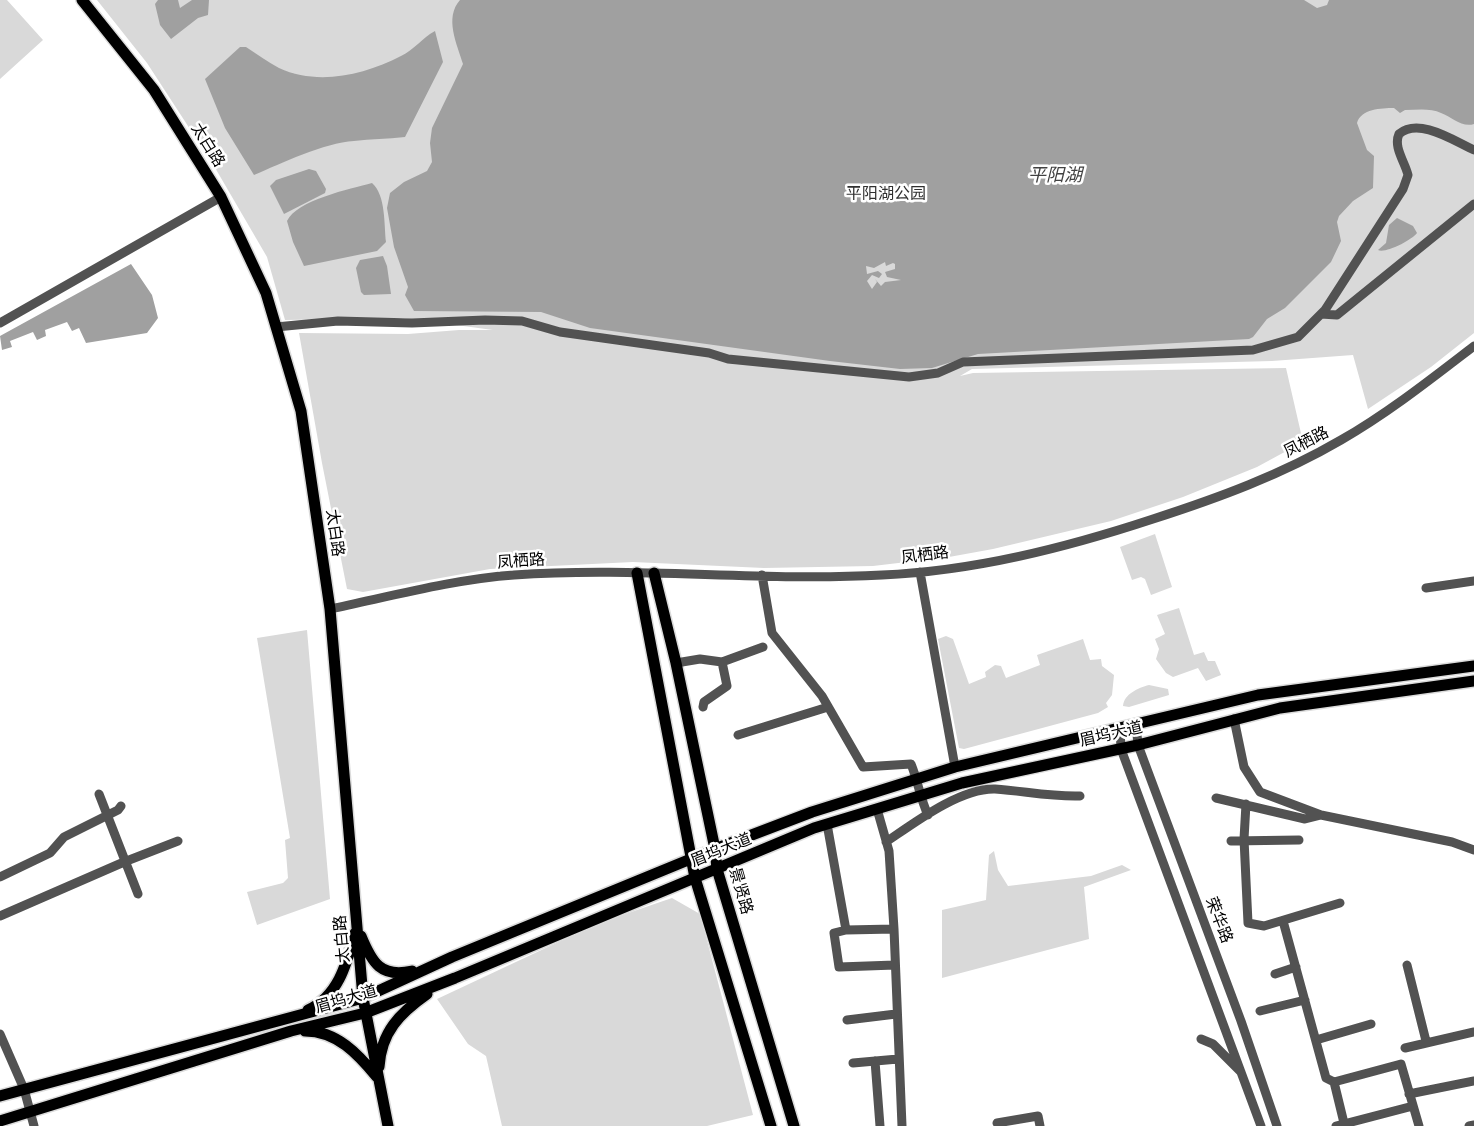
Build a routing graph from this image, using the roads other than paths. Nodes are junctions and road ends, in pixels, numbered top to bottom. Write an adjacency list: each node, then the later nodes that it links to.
1 (82, 0): 3 (main road, 太白路)
2 (1474, 150): 5 (street)
3 (221, 197): 6 (street); 7 (main road, 太白路)
4 (1474, 204): 5 (street)
5 (1321, 314): 7 (street)
6 (0, 323)
7 (276, 328): 15 (main road, 太白路)
8 (1474, 346): 9 (street, 凤栖路)
9 (920, 572): 12 (street, 凤栖路); 29 (street)
10 (636, 573): 11 (street, 凤栖路); 15 (street, 凤栖路); 49 (main road)
11 (654, 573): 12 (street, 凤栖路); 18 (main road, 景贤路)
12 (762, 575): 22 (street)
13 (1474, 581): 14 (street)
14 (1426, 588)
15 (330, 609): 58 (main road, 太白路)
16 (763, 648): 17 (street)
17 (722, 662): 18 (street); 21 (street)
18 (676, 663): 47 (main road, 景贤路)
19 (1474, 666): 24 (main road, 眉坞大道)
20 (1474, 681): 23 (main road, 眉坞大道)
21 (704, 707)
22 (828, 708): 26 (street); 30 (street)
23 (1234, 719): 27 (main road, 眉坞大道); 40 (street)
24 (1136, 724): 25 (main road, 眉坞大道); 27 (street, 荣华路)
25 (1120, 728): 28 (street, 荣华路); 29 (main road, 眉坞大道)
26 (738, 735)
27 (1138, 745): 28 (main road, 眉坞大道); 106 (street, 荣华路)
28 (1121, 749): 32 (main road, 眉坞大道); 85 (street, 荣华路)
29 (955, 767): 30 (main road, 眉坞大道)
30 (917, 779): 32 (street); 47 (main road, 眉坞大道)
31 (99, 794): 38 (street)
32 (919, 796): 37 (main road, 眉坞大道); 39 (street)
33 (1080, 796): 39 (street)
34 (1216, 798): 35 (street)
35 (1246, 804): 40 (street); 42 (street)
36 (120, 806): 38 (street)
37 (877, 809): 41 (main road, 眉坞大道); 46 (street)
38 (106, 815): 50 (street); 52 (street)
39 (928, 815): 46 (street)
40 (1321, 815): 48 (street)
41 (827, 824): 51 (main road, 眉坞大道); 60 (street)
42 (1244, 839): 43 (street); 45 (street); 57 (street)
43 (1299, 840)
44 (178, 841): 50 (street)
45 (1231, 841)
46 (886, 842): 59 (street)
47 (715, 849): 49 (main road, 眉坞大道); 51 (main road, 景贤路)
48 (1474, 850)
49 (693, 859): 53 (main road); 64 (main road, 眉坞大道)
50 (124, 862): 54 (street); 56 (street)
51 (717, 869): 53 (main road, 眉坞大道); 101 (main road, 景贤路)
52 (0, 877)
53 (695, 878): 66 (main road, 眉坞大道); 100 (main road)
54 (138, 894)
55 (1340, 903): 57 (street)
56 (0, 916)
57 (1283, 921): 63 (street)
58 (357, 926): 64 (main road); 67 (main road, 太白路); 72 (main road)
59 (894, 929): 60 (street); 61 (street)
60 (846, 930): 61 (street)
61 (895, 965): 71 (street)
62 (1407, 965): 80 (street)
63 (1296, 967): 65 (street); 68 (street)
64 (429, 968): 67 (main road, 眉坞大道)
65 (1275, 974)
66 (445, 982): 70 (main road, 眉坞大道); 86 (main road)
67 (363, 998): 70 (main road, 太白路); 72 (main road, 眉坞大道)
68 (1305, 1000): 69 (street); 79 (street)
69 (1260, 1011)
70 (365, 1013): 75 (main road, 眉坞大道); 86 (main road, 太白路)
71 (896, 1014): 73 (street); 82 (street)
72 (290, 1018): 89 (main road, 眉坞大道)
73 (847, 1020)
74 (1371, 1024): 79 (street)
75 (291, 1031): 86 (main road); 93 (main road, 眉坞大道)
76 (1474, 1032): 80 (street)
77 (0, 1034): 89 (street)
78 (1201, 1039): 85 (street)
79 (1316, 1040): 88 (street)
80 (1426, 1042): 81 (street)
81 (1405, 1048)
82 (898, 1059): 83 (street); 103 (street)
83 (875, 1061): 84 (street); 102 (street)
84 (853, 1062)
85 (1243, 1074): 105 (street, 荣华路)
86 (378, 1078): 99 (main road, 太白路)
87 (1474, 1081): 90 (street)
88 (1334, 1082): 90 (street); 96 (street)
89 (24, 1089): 91 (main road, 眉坞大道); 93 (street)
90 (1409, 1094): 92 (street)
91 (0, 1096)
92 (1412, 1106): 96 (street); 107 (street)
93 (30, 1112): 94 (main road, 眉坞大道); 98 (street)
94 (0, 1121)
95 (997, 1123): 104 (street)
96 (1340, 1125)
97 (1474, 1125): 108 (street)
98 (34, 1126)
99 (388, 1126)
100 (771, 1126)
101 (794, 1126)
102 (880, 1126)
103 (902, 1126)
104 (1040, 1126)
105 (1262, 1126)
106 (1277, 1126)
107 (1417, 1126)
108 (1469, 1126)

